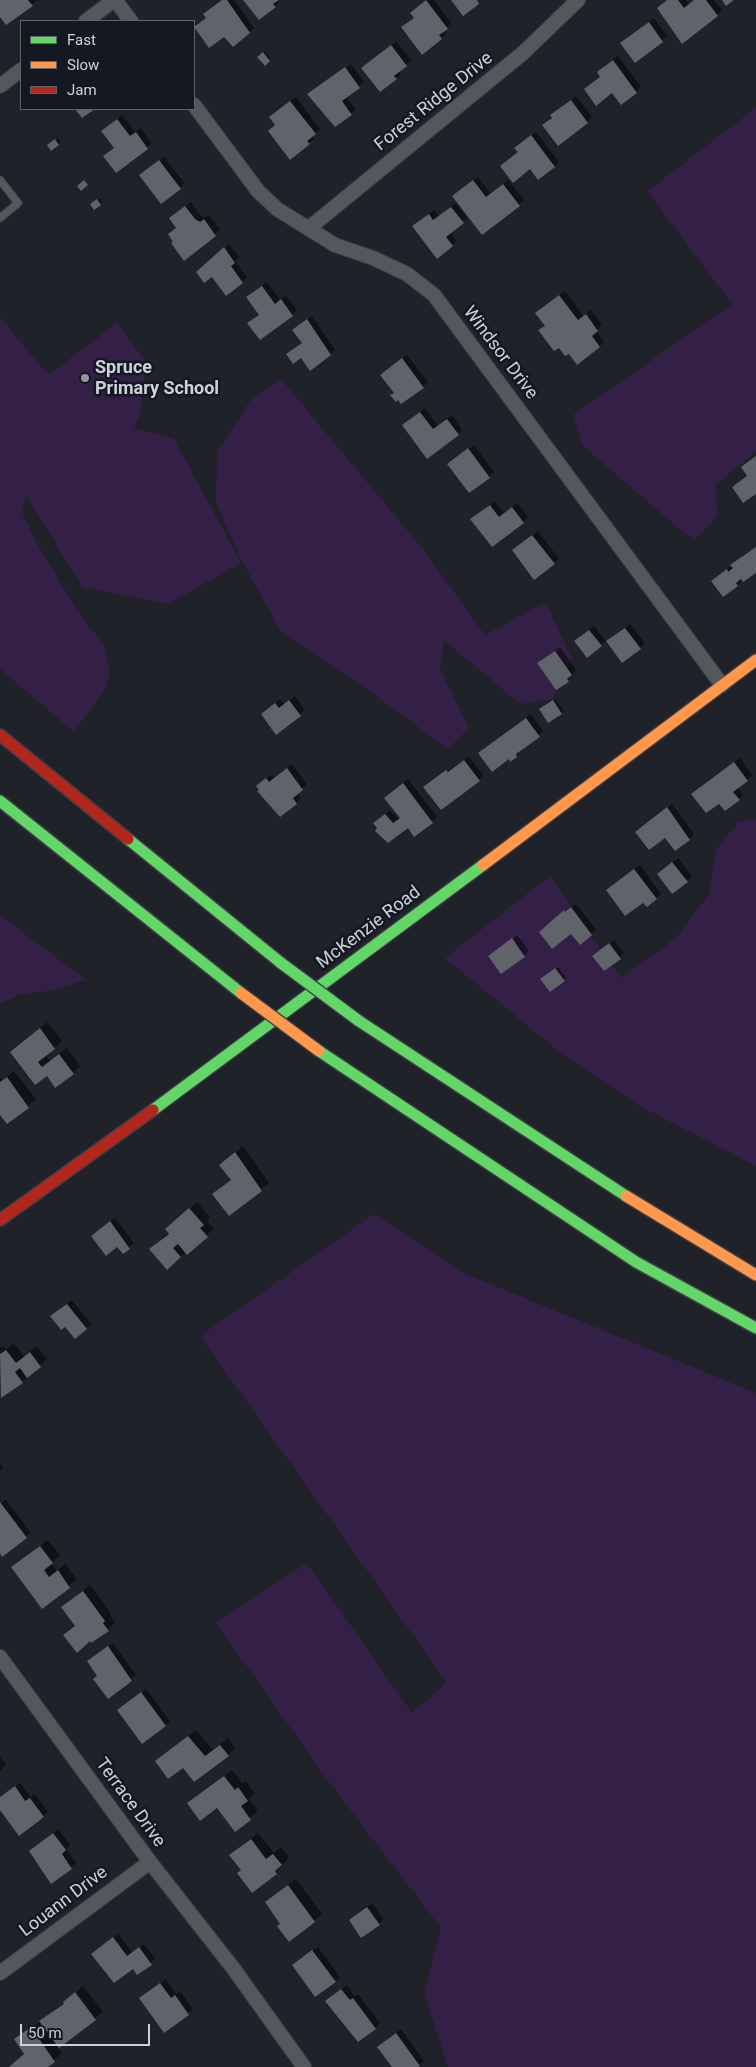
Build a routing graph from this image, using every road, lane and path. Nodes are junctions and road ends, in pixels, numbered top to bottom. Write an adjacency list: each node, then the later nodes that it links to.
1 (114, 0): 3 (street); 4 (street)
2 (578, 0): 10 (street, Forest Ridge Drive)
3 (87, 20)
4 (131, 20)
5 (20, 71): 6 (street)
6 (0, 86)
7 (195, 106): 10 (street, Windsor Drive)
8 (0, 180): 9 (lane)
9 (0, 218)
10 (309, 228): 12 (street, Windsor Drive)
11 (756, 660): 12 (main road, McKenzie Road)
12 (722, 685): 15 (main road, McKenzie Road)
13 (0, 735): 16 (main road, bridge)
14 (0, 801): 17 (main road, bridge)
15 (0, 1220)
16 (756, 1275)
17 (756, 1328)
18 (0, 1657): 19 (street, Terrace Drive)
19 (150, 1862): 20 (street, Louann Drive); 21 (street, Terrace Drive)
20 (0, 1973)
21 (304, 2067)

